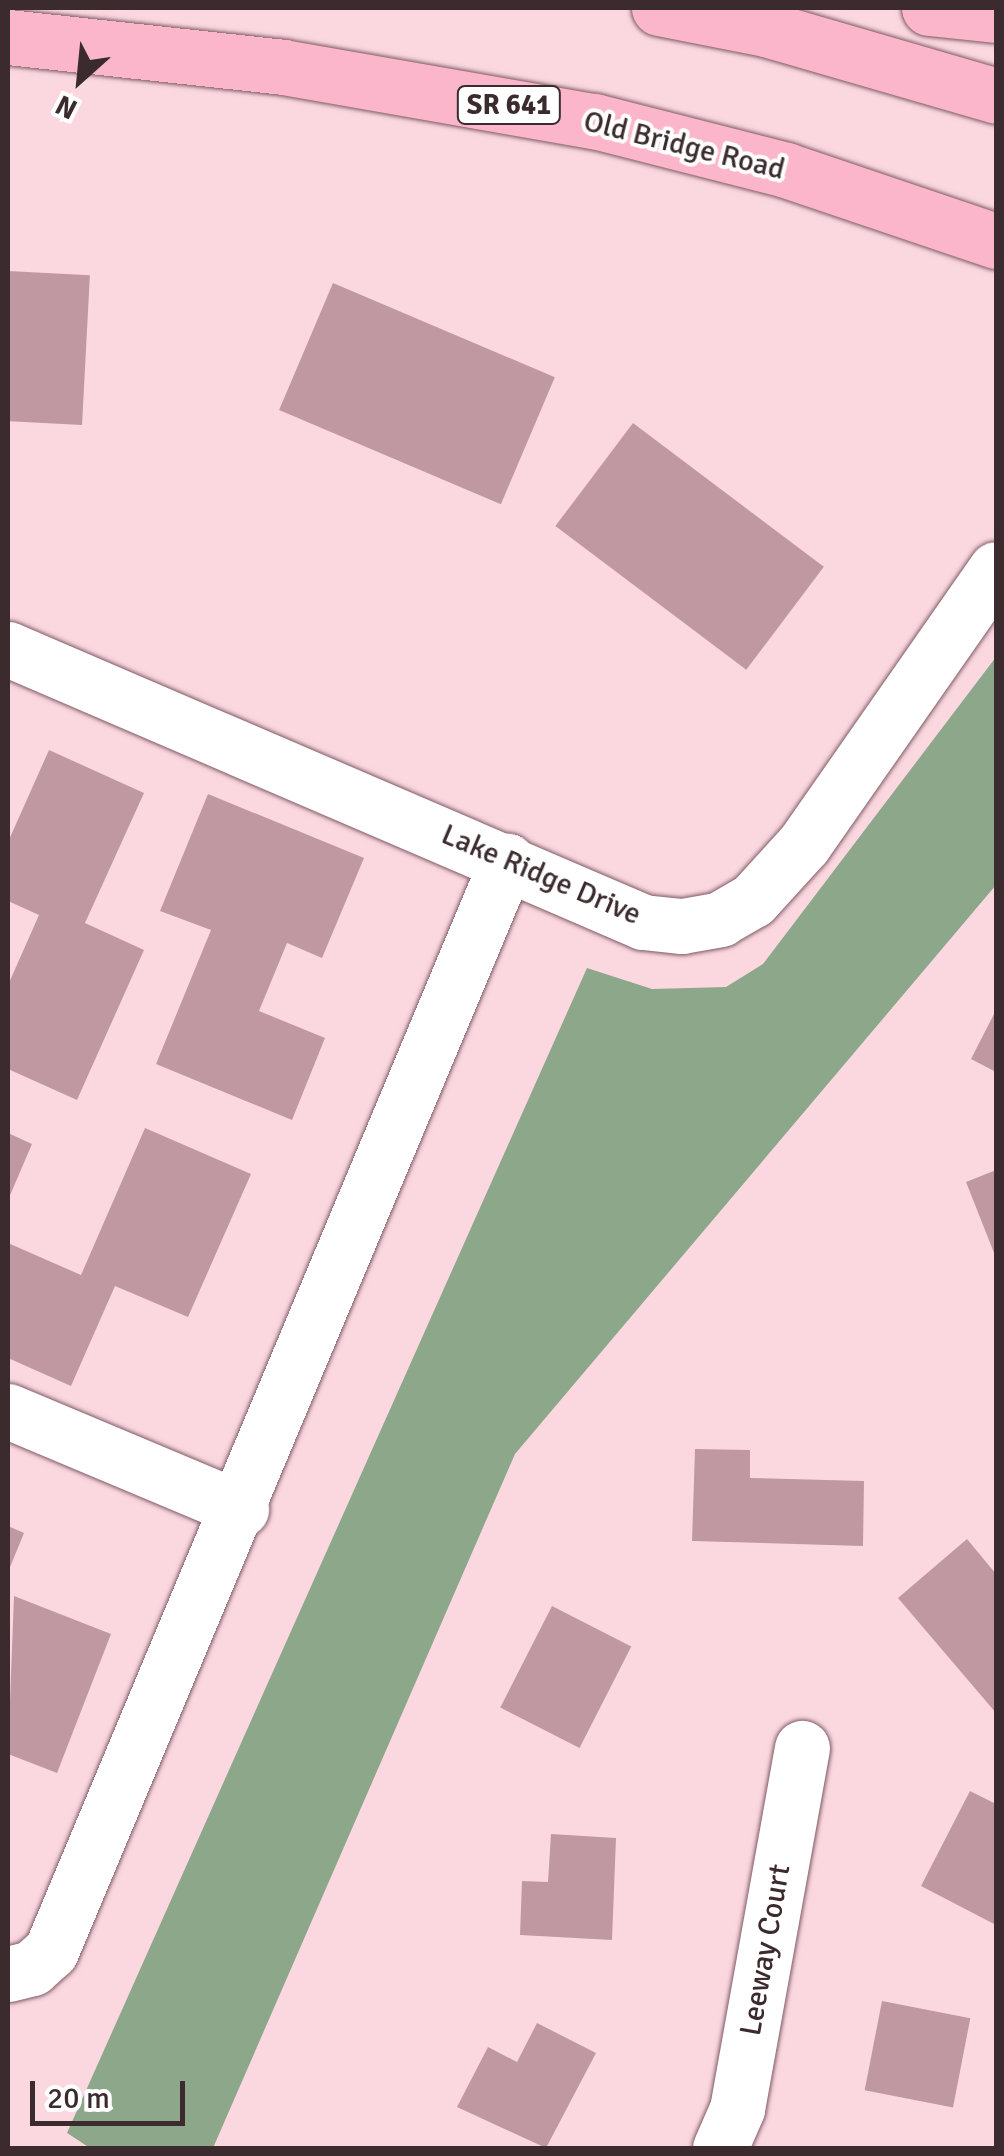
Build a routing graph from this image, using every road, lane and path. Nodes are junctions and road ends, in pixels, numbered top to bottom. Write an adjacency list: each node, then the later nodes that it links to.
1 (659, 8): 5 (main road)
2 (929, 8): 3 (main road)
3 (996, 15)
4 (8, 38): 6 (main road, Old Bridge Road / SR 641)
5 (996, 96)
6 (996, 241)
7 (996, 569): 9 (street, Lake Ridge Drive)
8 (8, 649): 9 (street, Lake Ridge Drive)
9 (507, 861): 11 (street)
10 (8, 1410): 11 (street)
11 (241, 1509): 13 (street)
12 (802, 1748): 14 (street, Leeway Court)
13 (8, 1974)
14 (720, 2148)

